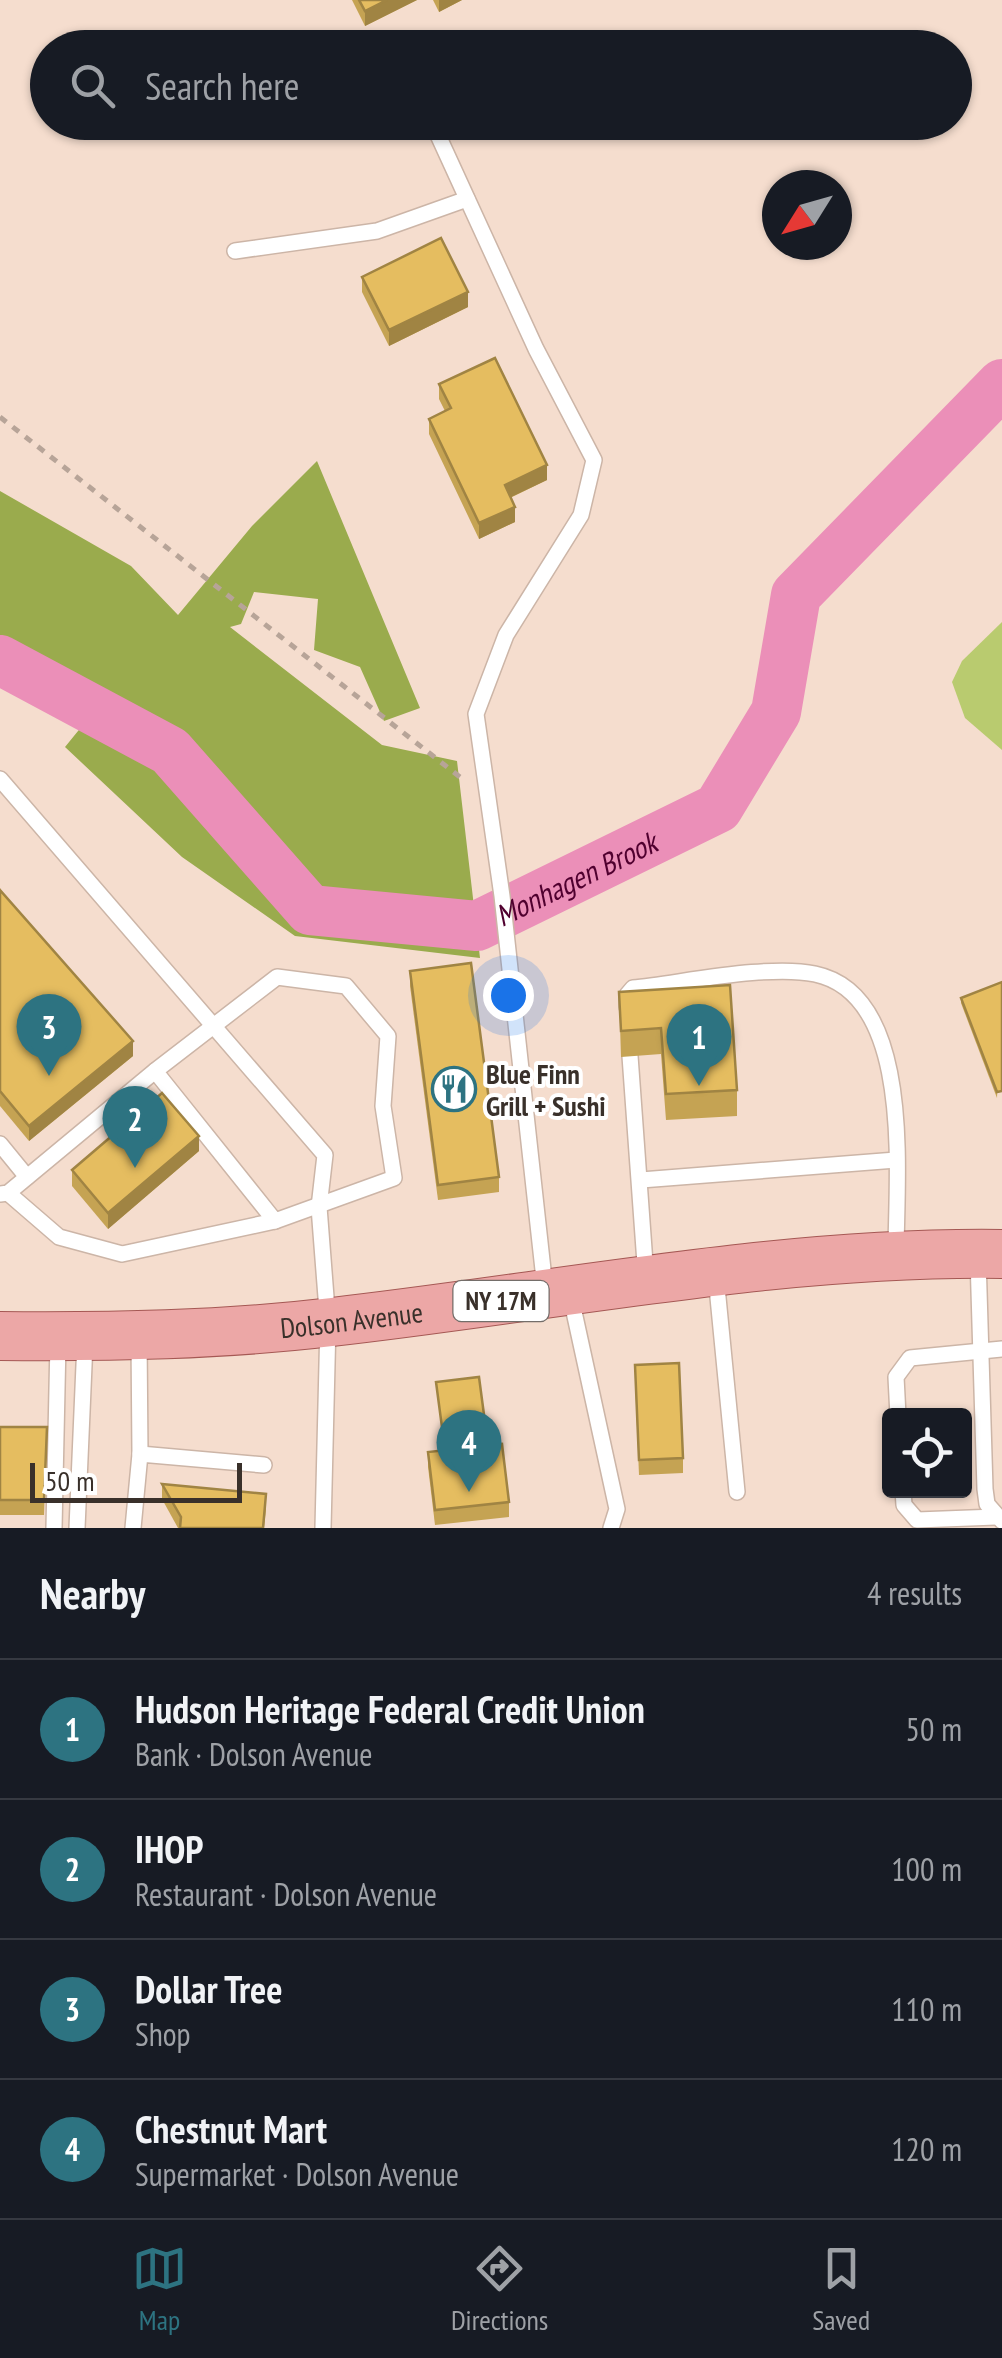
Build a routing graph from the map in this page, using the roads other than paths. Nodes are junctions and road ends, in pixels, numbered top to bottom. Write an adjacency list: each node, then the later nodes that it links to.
1 (440, 140): 2 (lane)
2 (467, 199): 3 (lane); 20 (lane)
3 (235, 251)
4 (0, 779): 6 (lane)
5 (628, 1018): 10 (lane)
6 (214, 1023): 8 (lane); 14 (lane); 14 (lane)
7 (630, 1056): 12 (lane)
8 (156, 1071): 11 (lane); 15 (lane)
9 (0, 1144): 11 (lane)
10 (896, 1160): 12 (lane); 17 (lane)
11 (27, 1177): 13 (lane)
12 (641, 1180): 19 (lane)
13 (4, 1194): 15 (lane)
14 (319, 1207): 15 (lane); 21 (lane)
15 (274, 1220)
16 (990, 1254): 17 (main road, Dolson Avenue / NY 17M); 25 (lane)
17 (896, 1258): 18 (main road, Dolson Avenue / NY 17M)
18 (716, 1273): 19 (main road, Dolson Avenue / NY 17M); 30 (lane)
19 (646, 1282): 20 (main road, Dolson Avenue / NY 17M)
20 (558, 1294): 21 (main road, Dolson Avenue / NY 17M); 37 (lane)
21 (328, 1323): 22 (main road, Dolson Avenue / NY 17M); 36 (lane)
22 (139, 1334): 24 (main road, Dolson Avenue / NY 17M); 28 (lane)
23 (0, 1336): 24 (main road, Dolson Avenue / NY 17M)
24 (71, 1336): 33 (lane); 34 (lane)
25 (980, 1349): 26 (lane); 27 (lane); 32 (lane)
26 (1002, 1349)
27 (898, 1408)
28 (140, 1454): 29 (lane); 35 (lane)
29 (264, 1465)
30 (737, 1492)
31 (904, 1498): 32 (lane)
32 (999, 1519)
33 (54, 1528)
34 (78, 1528)
35 (133, 1528)
36 (323, 1528)
37 (611, 1528)

